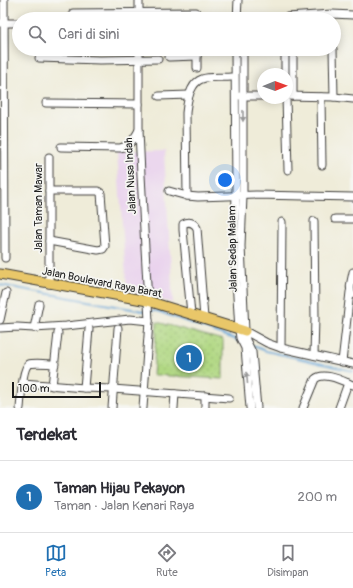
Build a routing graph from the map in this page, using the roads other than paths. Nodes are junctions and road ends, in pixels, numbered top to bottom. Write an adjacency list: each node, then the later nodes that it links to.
1 (4, 0): 9 (street)
2 (139, 0): 4 (street)
3 (238, 1): 5 (street); 6 (street)
4 (139, 12)
5 (237, 12)
6 (239, 12)
7 (353, 15): 8 (street)
8 (341, 16)
9 (2, 23): 31 (street)
10 (197, 56): 19 (street)
11 (236, 56): 25 (street, Jalan Sedap Malam)
12 (242, 56): 25 (street, Jalan Sedap Malam)
13 (285, 56): 20 (street)
14 (292, 56): 21 (street)
15 (333, 56): 29 (street)
16 (40, 58): 17 (street)
17 (140, 59): 18 (street); 33 (street, Jalan Nusa Indah)
18 (158, 59)
19 (197, 68)
20 (285, 68)
21 (291, 68)
22 (231, 78): 23 (street)
23 (189, 94): 24 (street); 42 (street)
24 (159, 96)
25 (239, 96): 26 (street); 43 (street, Jalan Sedap Malam)
26 (257, 96)
27 (293, 97): 28 (street)
28 (321, 97): 29 (street); 38 (street)
29 (334, 97): 30 (street)
30 (353, 99)
31 (2, 102): 50 (street)
32 (46, 103): 33 (street)
33 (139, 104): 35 (street, Jalan Nusa Indah)
34 (289, 104): 39 (street)
35 (139, 130): 36 (street); 57 (street, Jalan Nusa Indah)
36 (61, 147)
37 (49, 157): 40 (street, Jalan Taman Mawar)
38 (322, 165)
39 (288, 170)
40 (49, 190): 49 (street, Jalan Taman Mawar); 49 (street)
41 (169, 191): 42 (street)
42 (187, 196): 43 (street)
43 (239, 196): 44 (street); 67 (street, Jalan Sedap Malam)
44 (353, 197)
45 (335, 219): 46 (street)
46 (353, 219)
47 (314, 221): 69 (street)
48 (282, 222): 68 (street)
49 (49, 241): 53 (street, Jalan Taman Mawar)
50 (5, 258)
51 (353, 272): 55 (street)
52 (0, 274): 53 (main road, Jalan Boulevard Raya Barat)
53 (49, 284): 57 (main road, Jalan Boulevard Raya Barat)
54 (6, 293): 61 (street)
55 (352, 294): 70 (street)
56 (39, 304): 63 (street)
57 (149, 304): 58 (main road, Jalan Boulevard Raya Barat); 59 (street, Jalan Nusa Indah)
58 (190, 314): 60 (main road, Jalan Boulevard Raya Barat); 60 (street)
59 (149, 318): 63 (street); 78 (street, Jalan Nusa Indah)
60 (204, 318): 67 (main road, Jalan Boulevard Raya Barat)
61 (0, 320)
62 (0, 328): 63 (street)
63 (34, 328)
64 (118, 328): 77 (street)
65 (88, 329): 76 (street)
66 (58, 333): 71 (street)
67 (243, 335): 68 (street); 87 (street, Jalan Sedap Malam, one-way to 67); 88 (street, Jalan Sedap Malam)
68 (281, 348): 69 (street)
69 (314, 355): 70 (street)
70 (342, 362): 72 (street)
71 (55, 364): 73 (street); 75 (street)
72 (353, 364)
73 (23, 383): 75 (street); 82 (street)
74 (351, 384): 89 (street); 90 (street)
75 (52, 386): 76 (street)
76 (84, 388): 77 (street)
77 (113, 389): 78 (street); 83 (street)
78 (144, 392): 79 (street); 84 (street, Jalan Nusa Indah)
79 (175, 394): 80 (street); 85 (street)
80 (205, 396): 81 (street); 86 (street)
81 (229, 398)
82 (20, 408)
83 (112, 408)
84 (143, 408)
85 (174, 408)
86 (204, 408)
87 (250, 408)
88 (257, 408)
89 (303, 408)
90 (339, 408)

